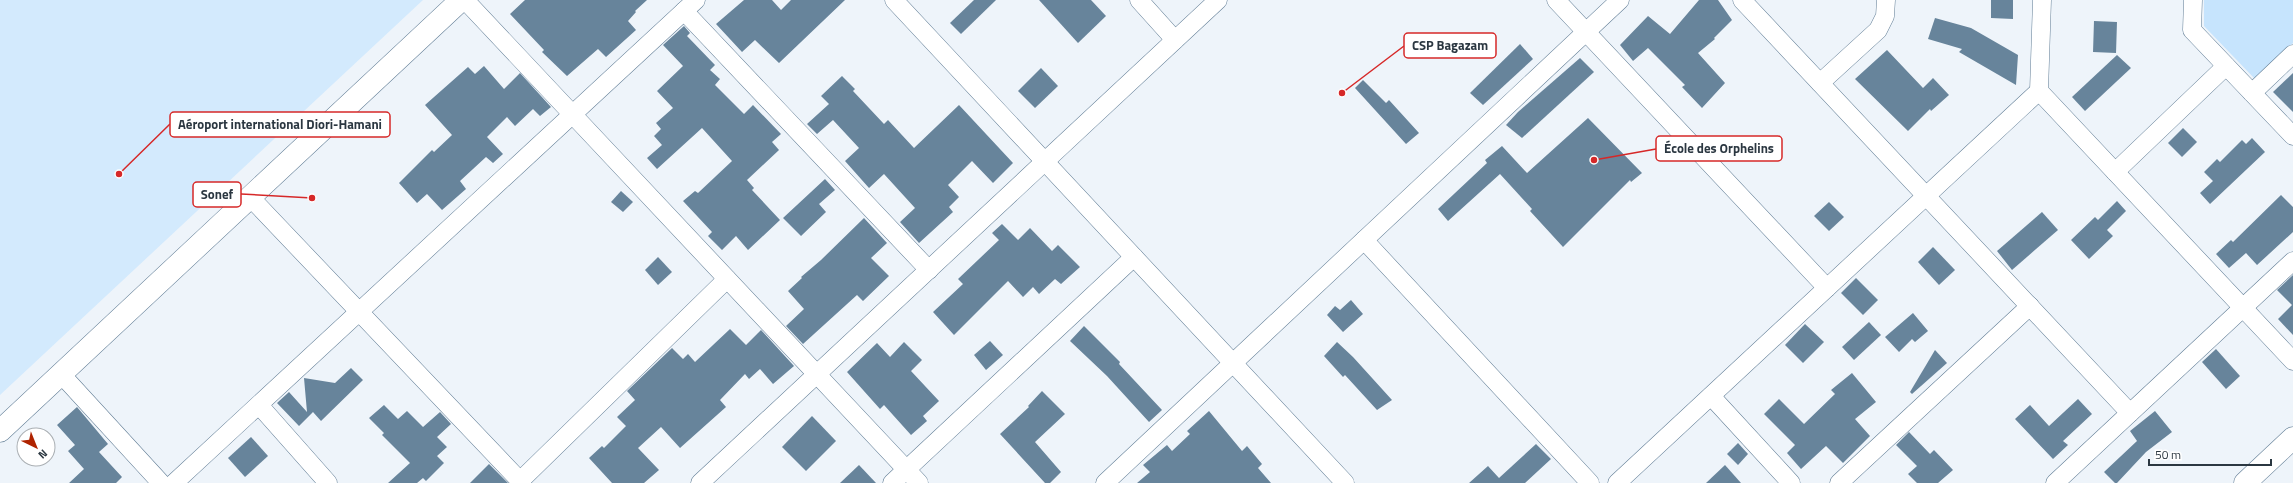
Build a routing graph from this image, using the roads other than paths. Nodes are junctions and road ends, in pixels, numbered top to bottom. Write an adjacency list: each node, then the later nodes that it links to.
1 (461, 0): 25 (street)
2 (465, 0): 20 (street)
3 (894, 0): 22 (street)
4 (1139, 0): 14 (street)
5 (1218, 0): 14 (street)
6 (1556, 0): 13 (street)
7 (1620, 0): 13 (street)
8 (1742, 0): 17 (street)
9 (1886, 0): 17 (street)
10 (2042, 0): 18 (street)
11 (2193, 0): 16 (street)
12 (690, 6): 20 (street); 29 (street)
13 (1586, 32): 26 (street); 31 (street)
14 (1175, 40): 22 (street)
15 (2293, 54): 19 (street)
16 (2226, 66): 19 (street); 23 (street)
17 (1820, 83): 24 (street)
18 (2039, 92): 23 (street); 24 (street)
19 (2252, 93): 21 (street)
20 (572, 114): 30 (street); 34 (street)
21 (2293, 136)
22 (1045, 162): 27 (street); 29 (street)
23 (2115, 172): 33 (street)
24 (1926, 196): 31 (street); 32 (street)
25 (250, 197): 34 (street); 37 (street)
26 (1364, 240): 36 (street); 54 (street)
27 (1134, 257): 36 (street); 44 (street)
28 (2293, 261): 33 (street)
29 (928, 270): 38 (street)
30 (728, 279): 38 (street); 46 (street)
31 (1827, 288): 39 (street)
32 (2030, 306): 41 (street); 57 (street)
33 (2243, 308): 35 (street); 41 (street)
34 (359, 312): 40 (street); 46 (street)
35 (2293, 361)
36 (1233, 363): 45 (street); 53 (street)
37 (60, 374): 42 (street); 47 (street)
38 (817, 374): 44 (street); 50 (street)
39 (1711, 396): 55 (street); 56 (street)
40 (259, 405): 48 (street); 49 (street)
41 (2130, 413): 58 (street)
42 (0, 430)
43 (2293, 438): 59 (street)
44 (906, 470): 51 (street); 52 (street)
45 (1115, 480)
46 (521, 482)
47 (161, 483)
48 (174, 483)
49 (328, 483)
50 (700, 483)
51 (892, 483)
52 (919, 483)
53 (1345, 483)
54 (1590, 483)
55 (1617, 483)
56 (1791, 483)
57 (1839, 483)
58 (2055, 483)
59 (2245, 483)

